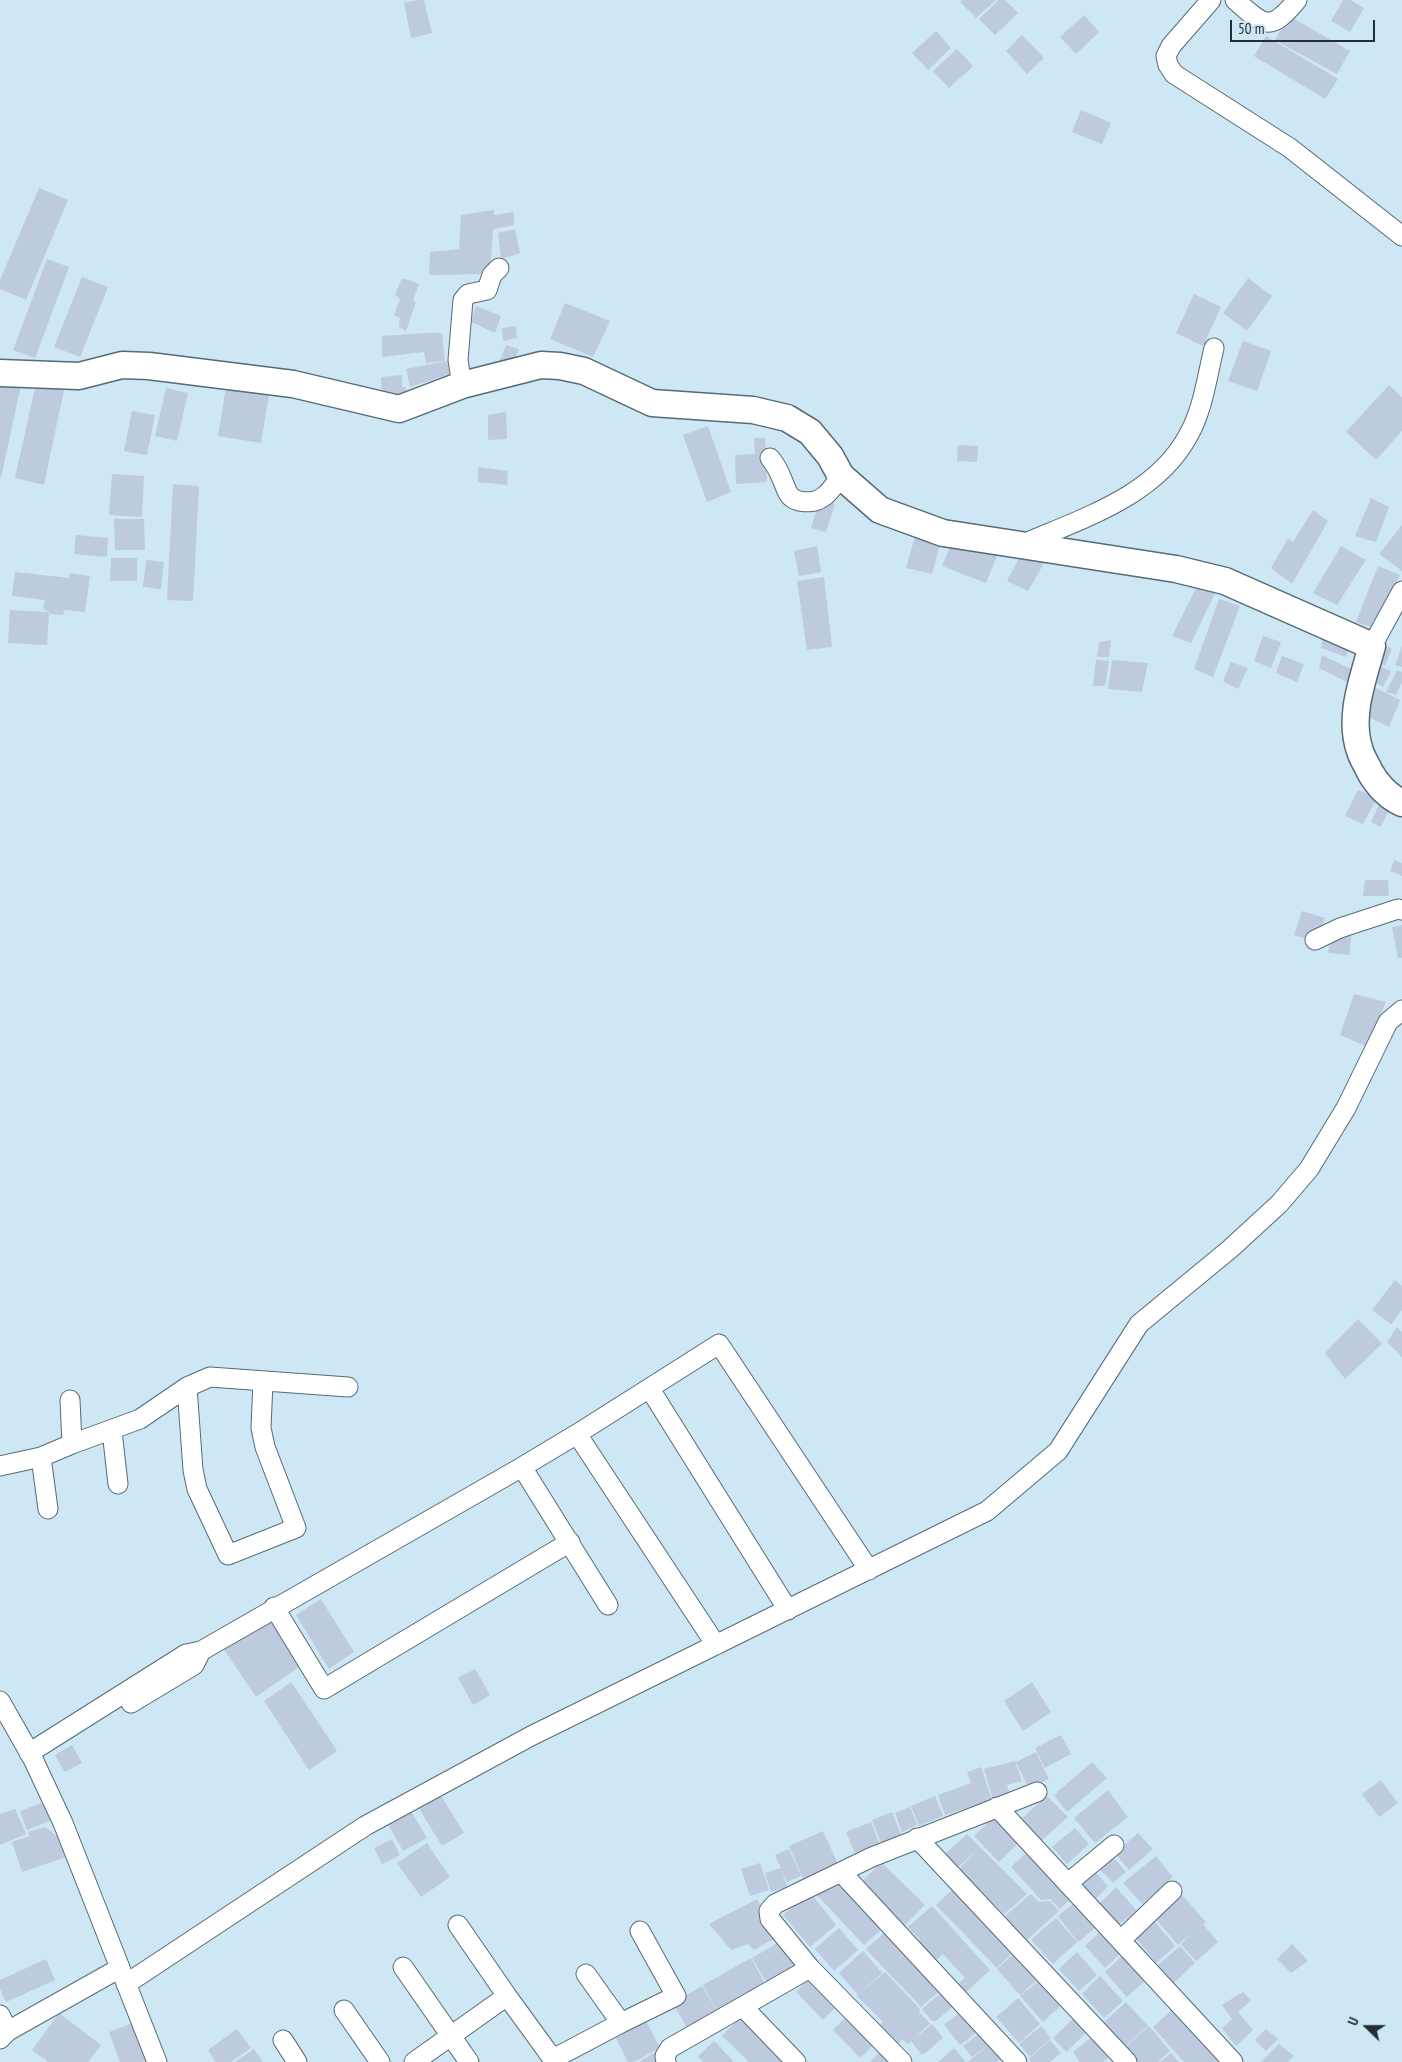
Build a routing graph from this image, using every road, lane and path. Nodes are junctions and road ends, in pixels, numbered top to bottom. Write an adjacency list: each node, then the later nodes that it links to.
1 (1211, 0): 4 (street)
2 (1235, 0): 3 (street)
3 (1297, 0)
4 (1402, 236)
5 (499, 268): 8 (street)
6 (1214, 348): 11 (street)
7 (0, 373): 8 (street)
8 (462, 385): 10 (street)
9 (770, 458): 10 (street)
10 (841, 476): 11 (street)
11 (1020, 545): 13 (street)
12 (1402, 591): 13 (street)
13 (1372, 646): 14 (street)
14 (1402, 803)
15 (1402, 910): 16 (street)
16 (1315, 940)
17 (1402, 1010): 32 (street)
18 (263, 1380): 19 (street); 19 (street); 20 (street)
19 (187, 1387): 23 (street)
20 (348, 1387)
21 (650, 1389): 24 (street); 32 (street); 35 (street)
22 (70, 1400): 25 (street)
23 (112, 1431): 25 (street); 29 (street)
24 (577, 1434): 28 (street); 36 (street)
25 (72, 1444): 26 (street)
26 (41, 1457): 27 (street); 30 (street)
27 (0, 1466)
28 (522, 1467): 31 (street); 34 (street)
29 (118, 1484)
30 (48, 1509)
31 (570, 1542): 33 (street); 34 (street)
32 (869, 1570): 35 (street)
33 (608, 1605)
34 (274, 1607): 38 (street)
35 (788, 1610): 36 (street)
36 (716, 1645): 52 (street)
37 (0, 1701): 38 (street)
38 (32, 1758): 52 (street)
39 (1037, 1792): 40 (street)
40 (997, 1807): 41 (street); 44 (street)
41 (917, 1838): 43 (street); 70 (street)
42 (1114, 1844): 44 (street)
43 (841, 1872): 50 (street); 69 (street)
44 (1068, 1883): 48 (street)
45 (1172, 1891): 48 (street)
46 (458, 1925): 53 (street)
47 (640, 1930): 56 (street)
48 (1120, 1940): 71 (street)
49 (402, 1967): 58 (street)
50 (810, 1968): 54 (street); 68 (street)
51 (586, 1974): 56 (street)
52 (123, 1976): 57 (street); 61 (street)
53 (507, 1996): 58 (street); 60 (street)
54 (743, 2007): 66 (street); 67 (street)
55 (344, 2010): 63 (street)
56 (621, 2023): 60 (street)
57 (3, 2028)
58 (451, 2036): 64 (street); 65 (street)
59 (282, 2040): 62 (street)
60 (554, 2061)
61 (157, 2062)
62 (297, 2062)
63 (380, 2062)
64 (414, 2062)
65 (469, 2062)
66 (666, 2062)
67 (796, 2062)
68 (902, 2062)
69 (1017, 2062)
70 (1127, 2062)
71 (1233, 2062)

